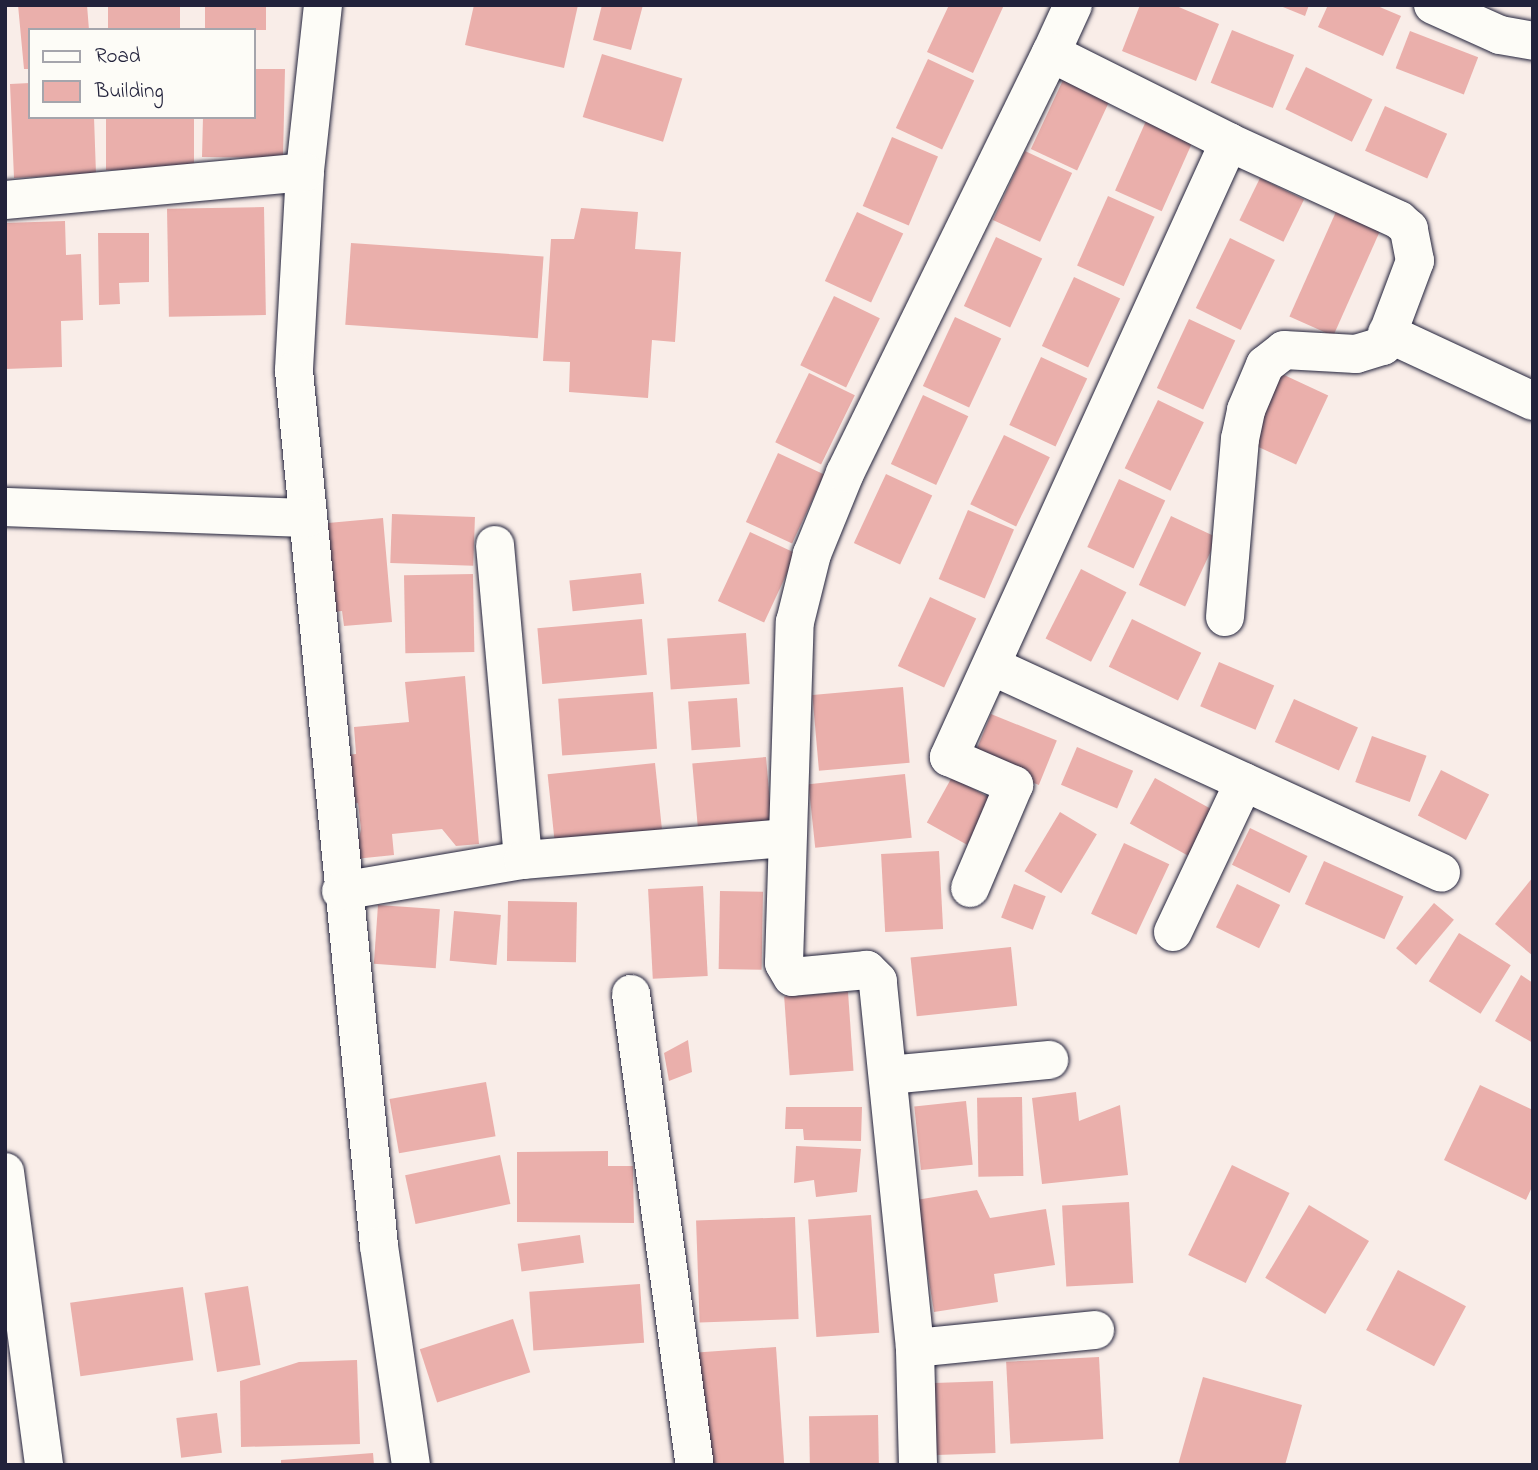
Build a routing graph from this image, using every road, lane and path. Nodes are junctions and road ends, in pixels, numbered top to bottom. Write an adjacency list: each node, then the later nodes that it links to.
1 (323, 5): 7 (street)
2 (1073, 5): 5 (street)
3 (1433, 5): 4 (street)
4 (1533, 41)
5 (1051, 53): 6 (street); 17 (street)
6 (1228, 142): 9 (street); 15 (street)
7 (305, 172): 8 (street); 12 (street)
8 (5, 200)
9 (1387, 333): 10 (street); 14 (street)
10 (1533, 401)
11 (5, 507): 12 (street)
12 (307, 517): 21 (street)
13 (495, 545): 18 (street)
14 (1225, 617)
15 (994, 667): 16 (street); 20 (street)
16 (1244, 782): 19 (street); 22 (street)
17 (786, 838): 18 (street); 25 (street)
18 (523, 860): 21 (street)
19 (1441, 873)
20 (970, 888)
21 (341, 891): 30 (street)
22 (1173, 932)
23 (631, 994): 31 (street)
24 (1049, 1060): 25 (street)
25 (889, 1075): 28 (street)
26 (5, 1172): 29 (street)
27 (1095, 1330): 28 (street)
28 (915, 1348): 32 (street)
29 (44, 1465)
30 (411, 1465)
31 (695, 1465)
32 (918, 1465)

